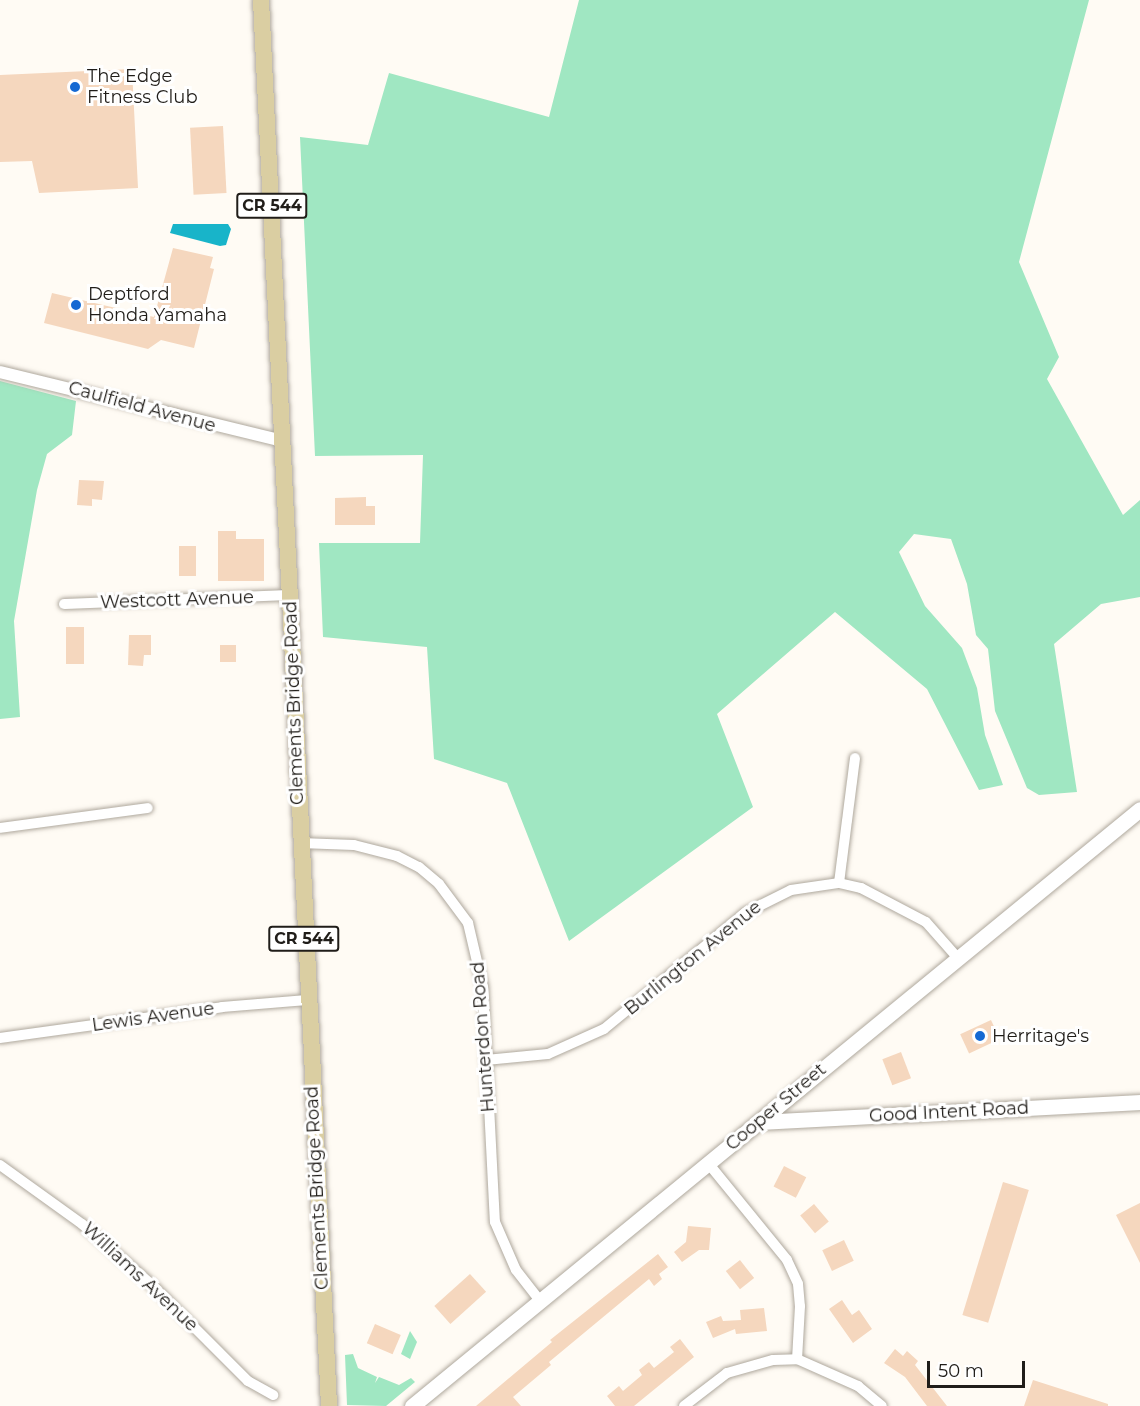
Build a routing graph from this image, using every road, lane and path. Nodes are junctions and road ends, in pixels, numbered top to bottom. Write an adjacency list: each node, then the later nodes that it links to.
1 (261, 0): 3 (main road, Clements Bridge Road / CR 544)
2 (0, 372): 3 (street, Caulfield Avenue)
3 (284, 441): 4 (main road, Clements Bridge Road / CR 544)
4 (290, 595): 5 (street, Westcott Avenue); 10 (main road, Clements Bridge Road / CR 544)
5 (64, 604)
6 (855, 758): 11 (street)
7 (148, 808): 9 (street)
8 (1140, 809): 12 (main road, Cooper Street)
9 (0, 828)
10 (300, 843): 13 (main road, Clements Bridge Road / CR 544); 15 (street, Hunterdon Road)
11 (839, 883): 12 (street, Burlington Avenue); 15 (street, Burlington Avenue)
12 (956, 956): 17 (main road, Cooper Street)
13 (307, 1000): 14 (street, Lewis Avenue); 22 (main road, Clements Bridge Road / CR 544)
14 (0, 1038)
15 (486, 1060): 20 (street, Hunterdon Road)
16 (1140, 1102): 17 (main road, Good Intent Road)
17 (759, 1122): 18 (main road, Cooper Street)
18 (708, 1163): 20 (main road, Cooper Street); 21 (street)
19 (0, 1165): 23 (street, Williams Avenue)
20 (540, 1301): 26 (main road, Cooper Street)
21 (797, 1359): 27 (street); 28 (street)
22 (327, 1384): 24 (main road); 25 (main road, Clements Bridge Road / CR 544)
23 (273, 1395)
24 (317, 1406)
25 (329, 1406)
26 (412, 1406)
27 (684, 1406)
28 (882, 1406)

